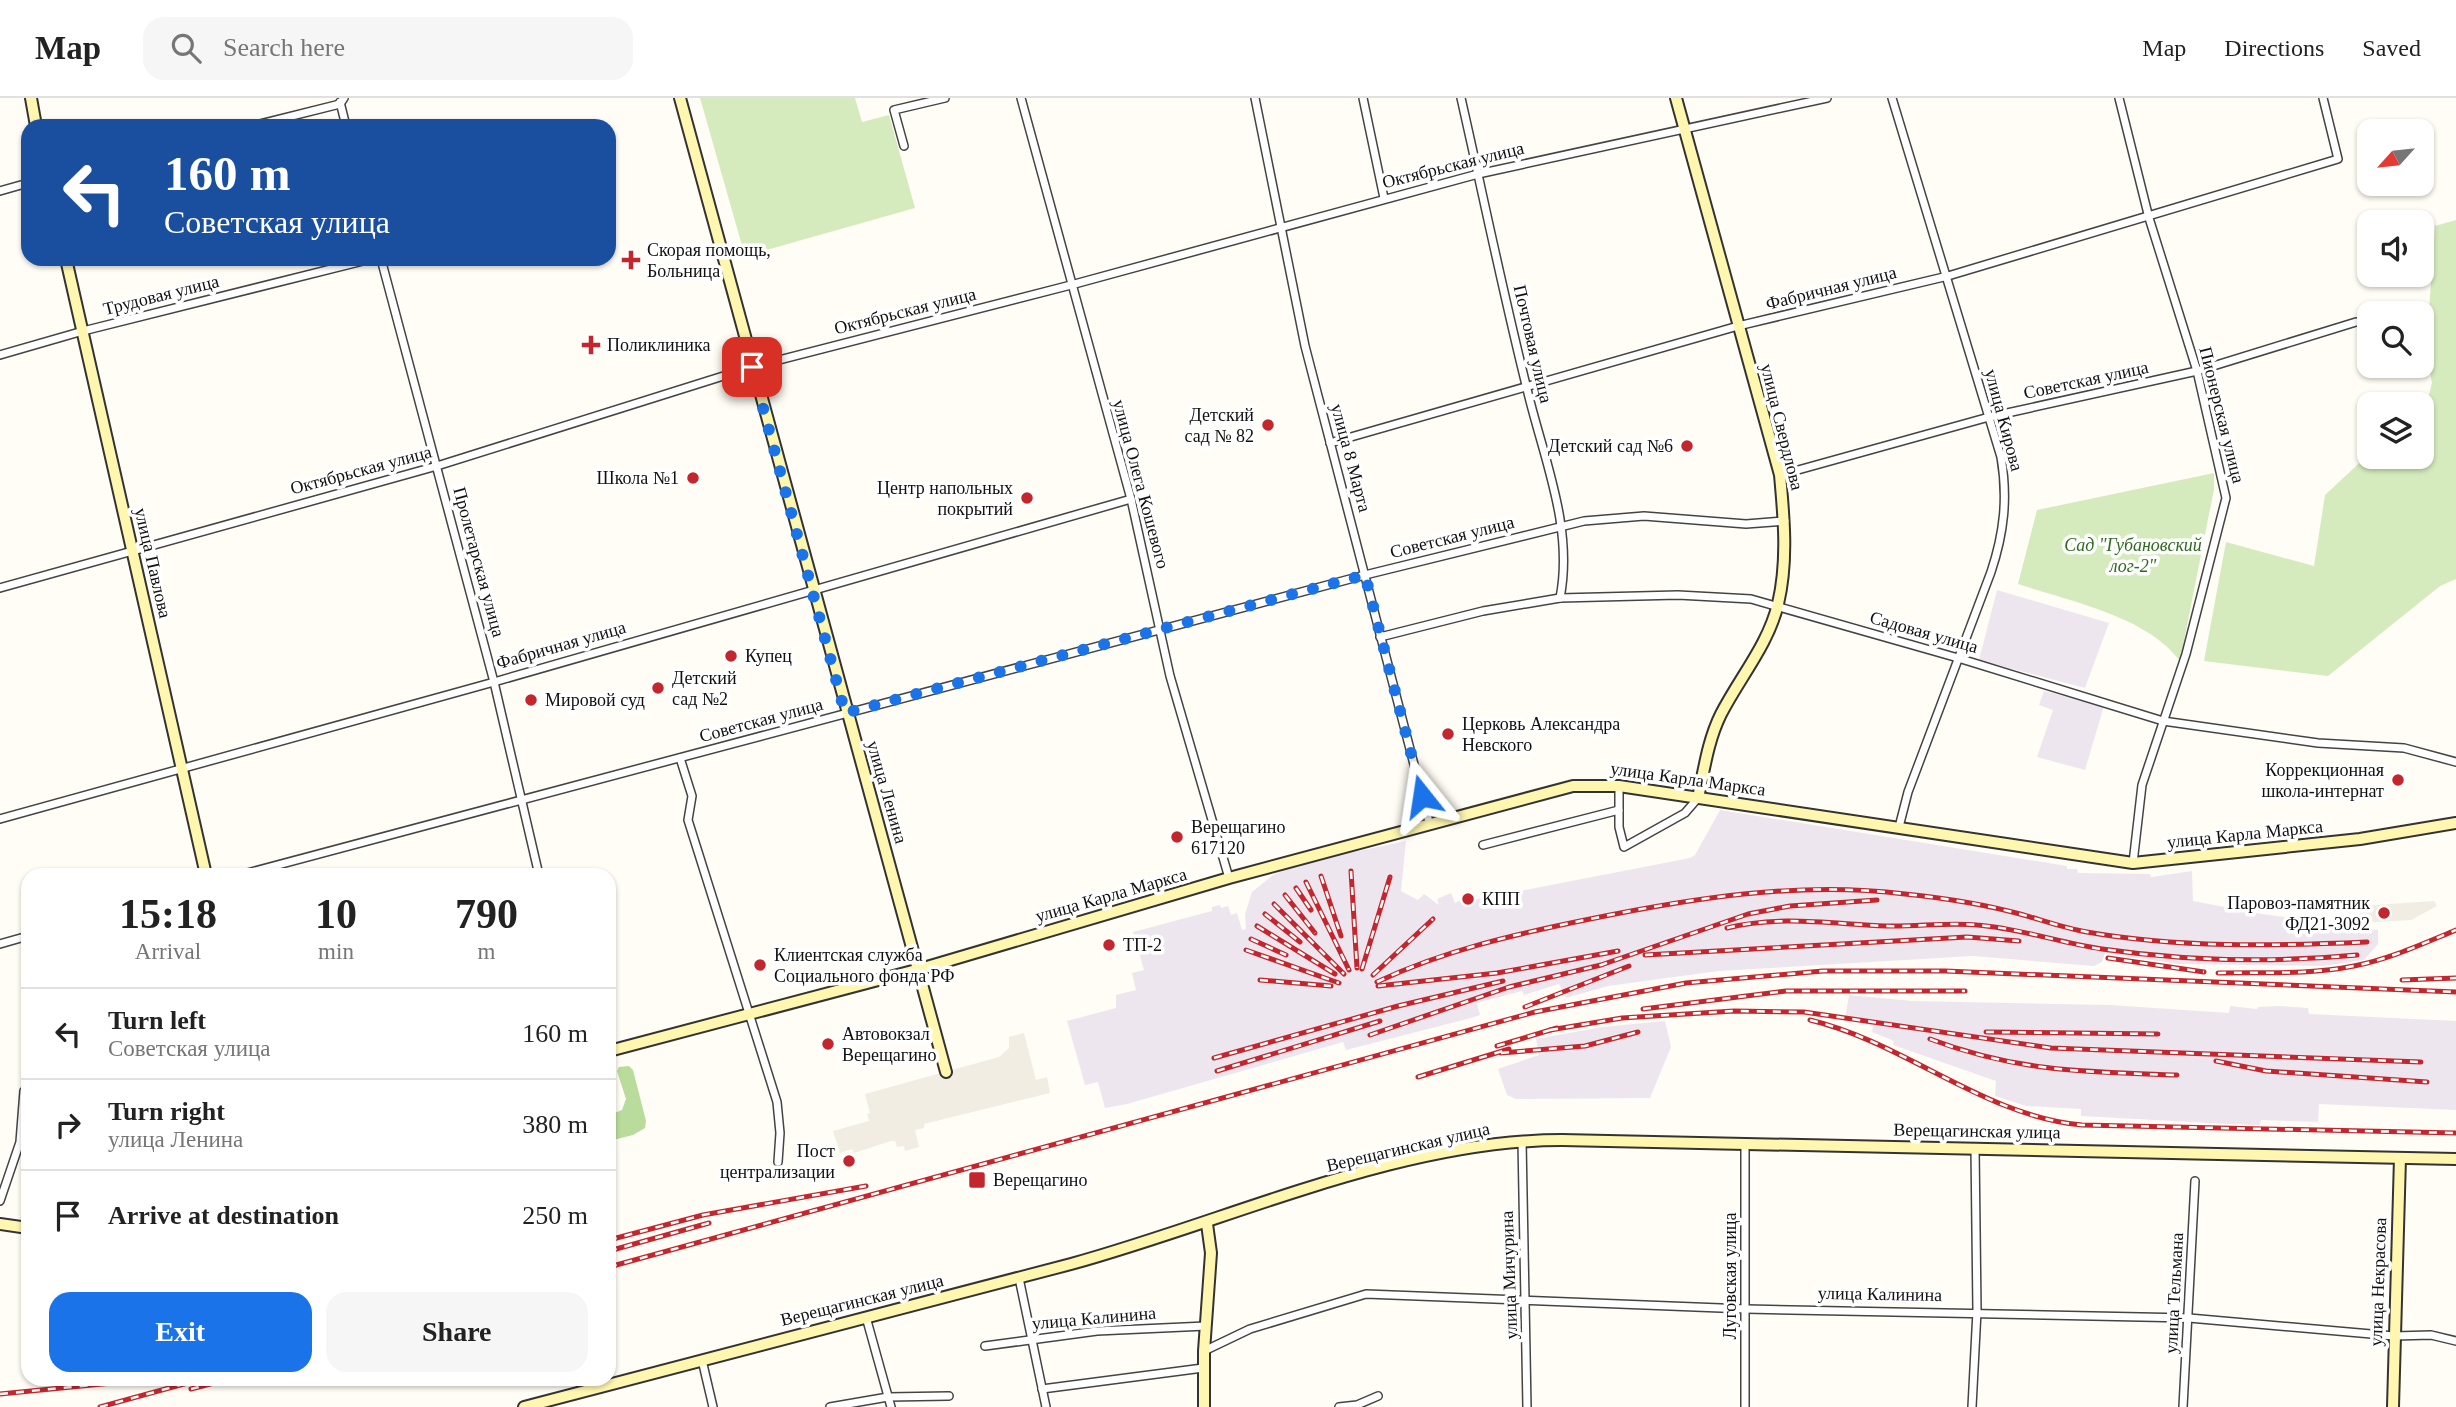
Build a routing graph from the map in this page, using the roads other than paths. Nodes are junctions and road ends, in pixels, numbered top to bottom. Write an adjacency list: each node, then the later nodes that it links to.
1 (30, 98): 14 (main road)
2 (680, 98): 34 (main road, улица Ленина)
3 (944, 98): 18 (street)
4 (1021, 98): 29 (street, улица Олега Кошевого)
5 (1255, 98): 24 (street, улица 8 Марта)
6 (1363, 98): 22 (street)
7 (1461, 98): 19 (street, Почтовая улица)
8 (1676, 98): 17 (main road, улица Свердлова)
9 (1827, 98): 17 (street, Октябрьская улица)
10 (1892, 98): 28 (street, улица Кирова)
11 (2119, 98): 23 (street, Пионерская улица)
12 (2323, 98): 23 (street, Фабричная улица)
13 (341, 100): 15 (street); 16 (street)
14 (34, 119)
15 (276, 119)
16 (345, 119)
17 (1686, 130): 19 (street, Октябрьская улица); 31 (main road, улица Свердлова)
18 (904, 146)
19 (1478, 174): 22 (street, Октябрьская улица); 36 (street, Почтовая улица)
20 (21, 185): 21 (street)
21 (0, 191)
22 (1384, 198): 24 (street, Октябрьская улица)
23 (2150, 218): 28 (street, Фабричная улица); 35 (street, Пионерская улица)
24 (1281, 225): 29 (street, Октябрьская улица); 38 (street, улица 8 Марта)
25 (68, 266): 32 (main road, улица Павлова)
26 (343, 266): 32 (street, Трудовая улица)
27 (383, 266): 39 (street, Пролетарская улица)
28 (1948, 276): 31 (street, Фабричная улица); 37 (street, улица Кирова)
29 (1071, 285): 34 (street, Октябрьская улица); 41 (street, улица Олега Кошевого)
30 (2356, 322): 35 (street, Советская улица)
31 (1738, 327): 36 (street, Фабричная улица); 40 (main road, улица Свердлова)
32 (83, 331): 33 (street, Трудовая улица); 44 (main road, улица Павлова)
33 (0, 355)
34 (752, 367): 39 (street, Октябрьская улица); 46 (main road, улица Ленина)
35 (2197, 372): 37 (street, Советская улица); 55 (street, Пионерская улица)
36 (1527, 388): 38 (street, Фабричная улица); 43 (street, Почтовая улица)
37 (1989, 417): 40 (street, Советская улица); 52 (street, улица Кирова)
38 (1330, 443): 45 (street, улица 8 Марта)
39 (437, 466): 44 (street, Октябрьская улица); 53 (street, Пролетарская улица)
40 (1780, 475): 42 (main road, улица Свердлова)
41 (1131, 499): 46 (street, Фабричная улица); 50 (street, улица Олега Кошевого)
42 (1785, 521): 43 (street, Советская улица); 49 (main road, улица Свердлова)
43 (1562, 526): 45 (street, Советская улица); 48 (street, Почтовая улица)
44 (132, 550): 47 (street, Октябрьская улица); 58 (main road, улица Павлова)
45 (1365, 575): 50 (street, Советская улица); 51 (street, улица 8 Марта)
46 (813, 587): 53 (street, Фабричная улица); 54 (main road, улица Ленина)
47 (0, 588)
48 (1560, 598): 49 (street, Садовая улица); 51 (street, Садовая улица)
49 (1777, 606): 52 (street, Садовая улица); 60 (main road, улица Свердлова)
50 (1161, 630): 54 (street, Советская улица); 72 (street, улица Олега Кошевого)
51 (1380, 637): 64 (street, улица 8 Марта)
52 (1958, 658): 55 (street, Садовая улица); 66 (street, улица Кирова)
53 (494, 681): 58 (street, Фабричная улица); 61 (street, Пролетарская улица)
54 (845, 713): 56 (street, Советская улица); 75 (main road, улица Ленина)
55 (2163, 721): 57 (street, Садовая улица); 68 (street, Пионерская улица)
56 (680, 758): 61 (street, Советская улица); 76 (street)
57 (2456, 762)
58 (184, 768): 63 (street, Фабричная улица); 69 (main road, улица Павлова)
59 (1619, 786): 60 (main road, улица Карла Маркса); 62 (street); 64 (main road, улица Карла Маркса)
60 (1698, 797): 62 (street); 66 (main road, улица Карла Маркса)
61 (521, 798): 70 (street, Советская улица); 71 (street, Пролетарская улица)
62 (1619, 810): 67 (street)
63 (0, 818)
64 (1429, 822): 72 (main road, улица Карла Маркса)
65 (2456, 823): 68 (main road, улица Карла Маркса)
66 (1899, 827): 68 (main road, улица Карла Маркса)
67 (1483, 845)
68 (2133, 863)
69 (205, 868)
70 (266, 868)
71 (537, 868)
72 (1229, 878): 75 (main road, улица Карла Маркса)
73 (21, 938): 74 (street)
74 (0, 944)
75 (920, 969): 76 (main road, улица Карла Маркса); 78 (main road, улица Ленина)
76 (751, 1014): 77 (main road, улица Карла Маркса); 85 (street)
77 (616, 1049)
78 (946, 1072)
79 (21, 1129): 87 (street)
80 (1522, 1141): 81 (main road, Верещагинская улица); 89 (main road, Верещагинская улица); 92 (street, улица Мичурина)
81 (1745, 1145): 82 (main road, Верещагинская улица); 93 (street, Луговская улица)
82 (1975, 1148): 83 (main road, Верещагинская улица); 94 (street)
83 (2400, 1158): 84 (main road, Верещагинская улица); 98 (main road, улица Некрасова)
84 (2456, 1160)
85 (778, 1162)
86 (2195, 1181): 96 (street, улица Тельмана)
87 (0, 1201)
88 (0, 1224): 90 (main road)
89 (1207, 1224): 91 (main road, Верещагинская улица); 97 (main road)
90 (21, 1227)
91 (1018, 1278): 95 (main road, Верещагинская улица); 99 (street)
92 (1527, 1299): 93 (street, улица Калинина); 102 (street, улица Калинина); 118 (street, улица Мичурина)
93 (1746, 1309): 94 (street, улица Калинина); 119 (street, Луговская улица)
94 (1977, 1311): 96 (street, улица Калинина); 120 (street)
95 (866, 1317): 103 (main road, Верещагинская улица); 110 (street)
96 (2189, 1318): 98 (street, улица Калинина); 121 (street, улица Тельмана)
97 (1206, 1326): 99 (street, улица Калинина); 102 (main road)
98 (2394, 1336): 100 (street, улица Калинина); 122 (main road, улица Некрасова)
99 (1033, 1339): 101 (street, улица Калинина); 107 (street)
100 (2456, 1341)
101 (985, 1346)
102 (1204, 1351): 104 (main road)
103 (702, 1360): 105 (main road, Верещагинская улица); 112 (street)
104 (1203, 1368): 107 (street); 116 (main road)
105 (616, 1383)
106 (604, 1386): 111 (main road, Верещагинская улица)
107 (1042, 1389): 115 (street)
108 (949, 1396): 110 (street)
109 (1378, 1396): 117 (street)
110 (888, 1398): 113 (street); 114 (street)
111 (524, 1407)
112 (713, 1407)
113 (830, 1407)
114 (891, 1407)
115 (1046, 1407)
116 (1204, 1407)
117 (1339, 1407)
118 (1527, 1407)
119 (1745, 1407)
120 (1972, 1407)
121 (2183, 1407)
122 (2393, 1407)

